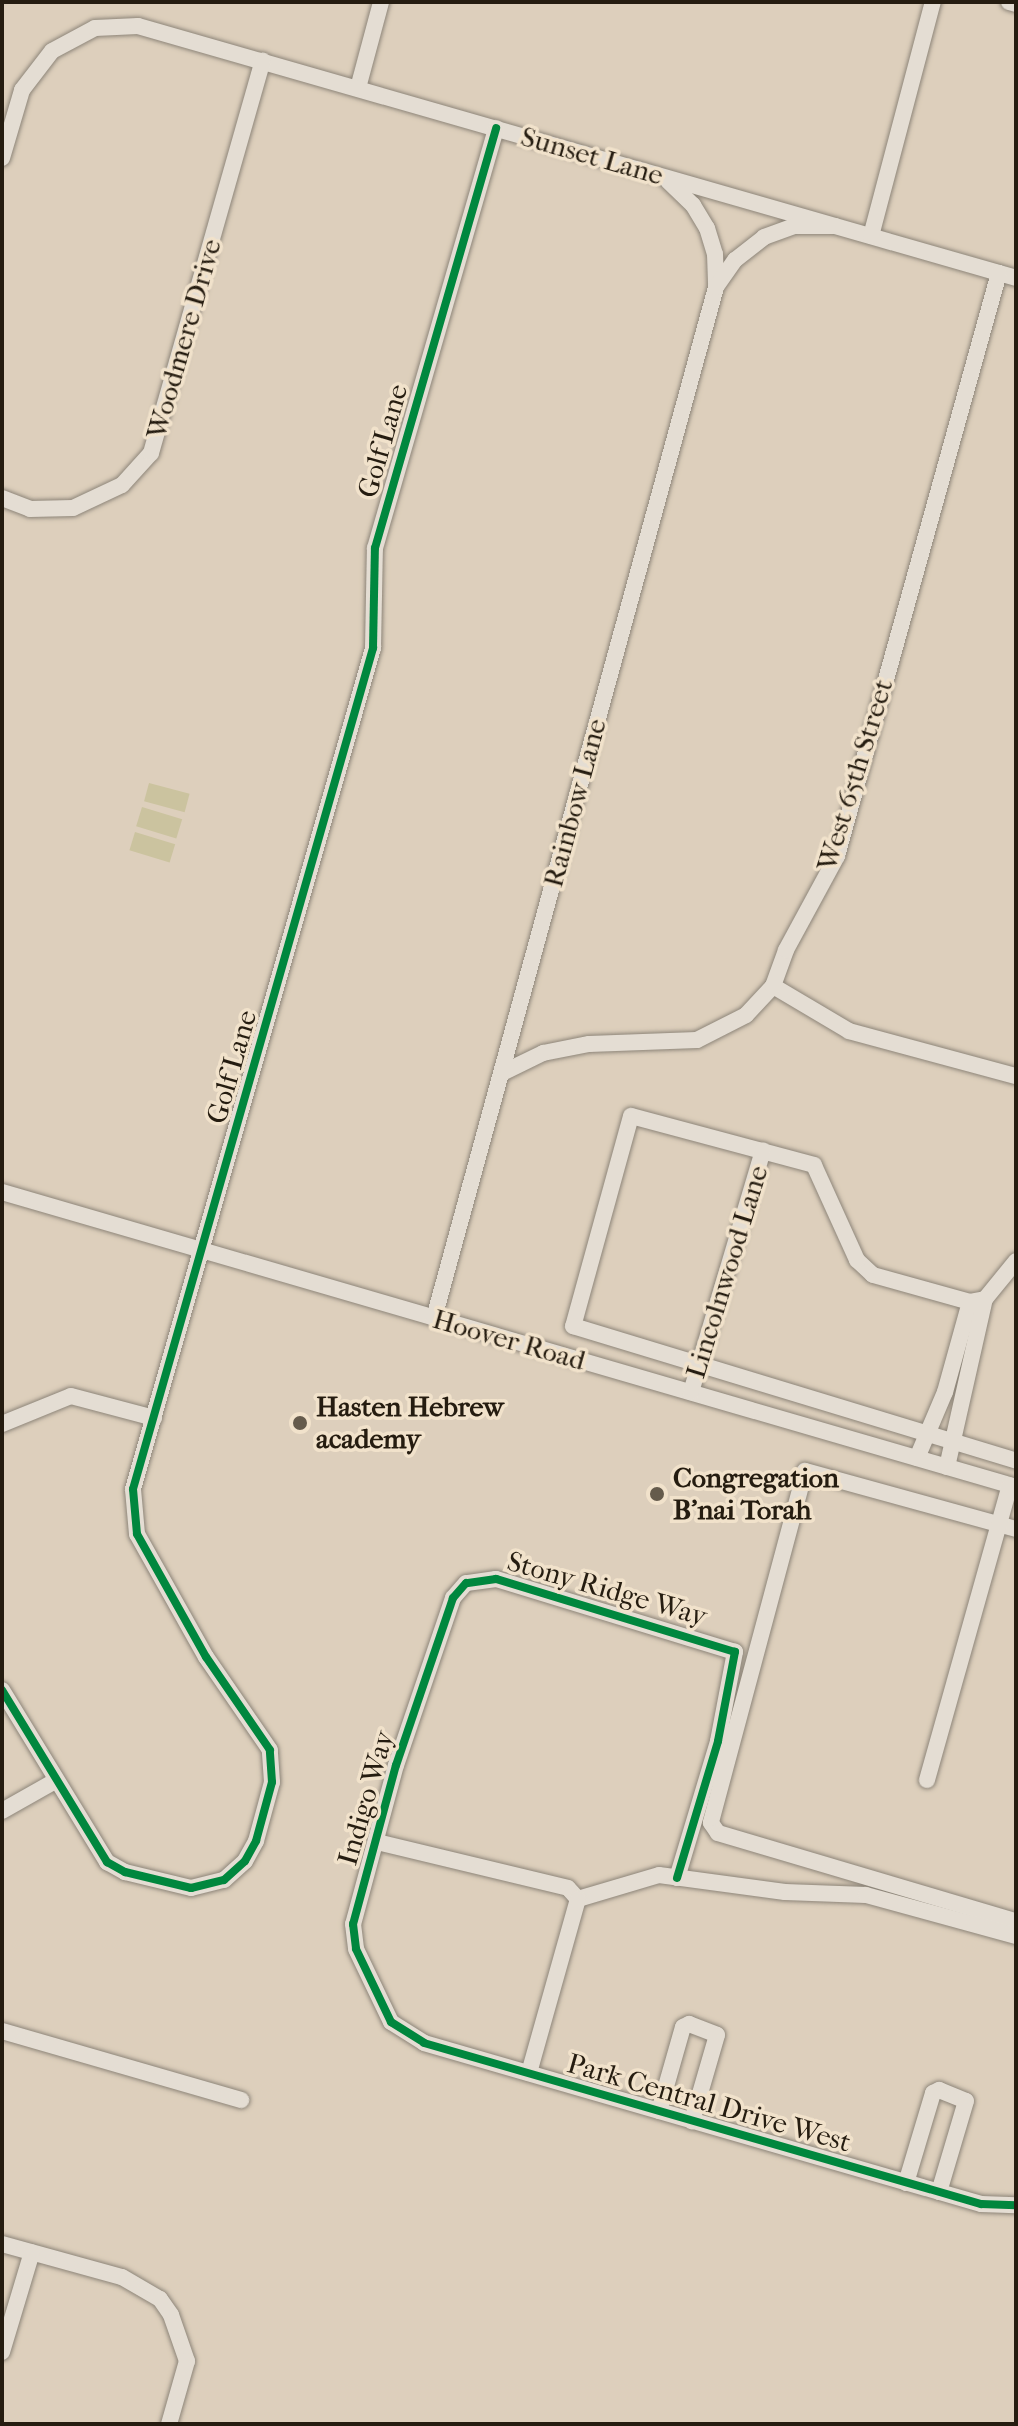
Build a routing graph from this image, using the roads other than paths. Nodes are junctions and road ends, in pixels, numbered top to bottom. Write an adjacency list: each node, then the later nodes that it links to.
1 (381, 2): 6 (street)
2 (933, 2): 11 (street)
3 (1009, 2): 4 (street)
4 (1016, 4)
5 (263, 61): 6 (street, Sunset Lane); 8 (street, Sunset Lane); 14 (street, Woodmere Drive)
6 (358, 88): 7 (street, Sunset Lane)
7 (496, 128): 9 (street, Sunset Lane); 20 (street, Golf Lane)
8 (2, 158)
9 (660, 176): 10 (street, Sunset Lane); 13 (street, Rainbow Lane)
10 (835, 226): 11 (street, Sunset Lane); 13 (street, Rainbow Lane)
11 (871, 236): 12 (street, Sunset Lane)
12 (1008, 275): 15 (street, West 65th Street)
13 (716, 287): 16 (street, Rainbow Lane)
14 (2, 498)
15 (773, 986): 16 (street, West 65th Street); 17 (street)
16 (502, 1073): 23 (street, Rainbow Lane)
17 (1016, 1076)
18 (763, 1151): 22 (street); 24 (street, Lincolnwood Lane); 24 (street, Hoover Road)
19 (2, 1192): 20 (street, Hoover Road)
20 (203, 1251): 23 (street, Hoover Road); 26 (street, Golf Lane)
21 (1016, 1261): 22 (street)
22 (978, 1300): 28 (street); 29 (street)
23 (434, 1318): 25 (street, Hoover Road)
24 (699, 1367): 25 (street, Lincolnwood Lane); 28 (street, Hoover Road)
25 (691, 1392): 30 (street, Hoover Road)
26 (154, 1418): 27 (street); 39 (street, Golf Lane)
27 (2, 1424)
28 (924, 1434): 29 (street, Hoover Road); 30 (street)
29 (953, 1443): 31 (street, Hoover Road); 32 (street)
30 (917, 1458): 32 (street, Hoover Road)
31 (1016, 1461)
32 (947, 1467): 33 (street, Hoover Road)
33 (1013, 1486): 34 (street)
34 (999, 1524): 35 (street); 38 (street); 44 (street)
35 (1016, 1529)
36 (466, 1583): 41 (street, Indigo Way); 42 (street, Stony Ridge Way)
37 (2, 1690): 39 (street)
38 (927, 1780)
39 (55, 1781): 40 (street)
40 (2, 1811)
41 (377, 1842): 43 (street); 46 (street, Indigo Way)
42 (677, 1878): 43 (street); 45 (street)
43 (578, 1899): 48 (street)
44 (1016, 1921)
45 (1016, 1936)
46 (395, 2026): 48 (street, Park Central Drive West)
47 (2, 2031): 49 (street)
48 (529, 2073): 50 (street, Park Central Drive West)
49 (241, 2100)
50 (659, 2111): 51 (street, Park Central Drive West); 51 (street, Park Central Drive West)
51 (692, 2121): 52 (street, Park Central Drive West)
52 (906, 2183): 53 (street, Park Central Drive West); 53 (street)
53 (939, 2192): 54 (street, Park Central Drive West)
54 (1016, 2205)
55 (2, 2244): 56 (street)
56 (32, 2252): 57 (street); 58 (street)
57 (2, 2352)
58 (169, 2424)

